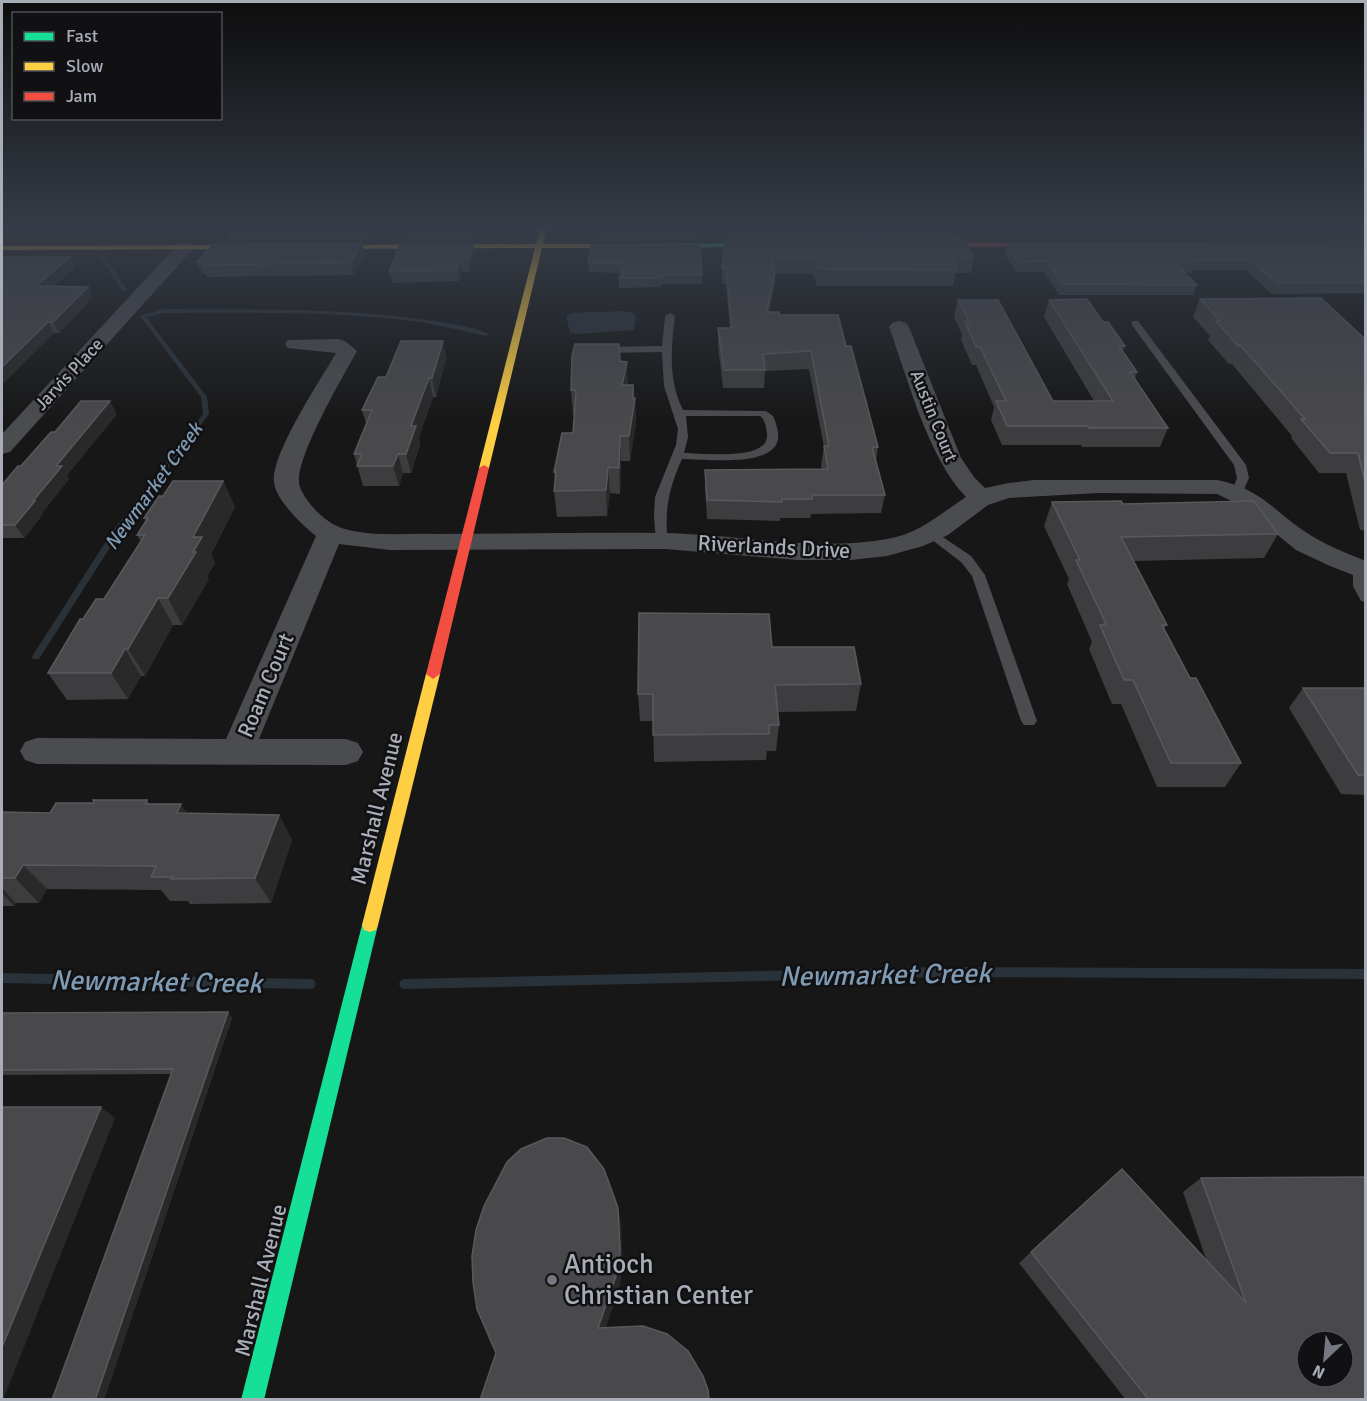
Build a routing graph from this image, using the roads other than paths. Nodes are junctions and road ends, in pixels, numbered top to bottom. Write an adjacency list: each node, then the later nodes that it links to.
1 (143, 292): 10 (street, Jarvis Place)
2 (528, 292): 17 (street, Marshall Avenue)
3 (670, 316): 7 (lane)
4 (1135, 323): 12 (lane)
5 (899, 327): 13 (street, Austin Court)
6 (295, 344): 14 (street)
7 (668, 349): 8 (lane); 9 (lane)
8 (589, 351)
9 (680, 413): 11 (lane); 11 (lane)
10 (2, 447)
11 (678, 456): 16 (lane)
12 (1238, 491): 13 (street, Riverlands Drive); 18 (street, Riverlands Drive)
13 (981, 498): 15 (street, Riverlands Drive)
14 (330, 534): 17 (street); 22 (street, Roam Court)
15 (932, 534): 16 (street, Riverlands Drive); 20 (lane)
16 (662, 541): 17 (street, Riverlands Drive)
17 (465, 542): 24 (street, Marshall Avenue)
18 (1363, 570): 19 (lane)
19 (1365, 598)
20 (1029, 722)
21 (37, 751): 22 (street, Roam Court)
22 (237, 752): 23 (street)
23 (346, 752)
24 (252, 1400)

